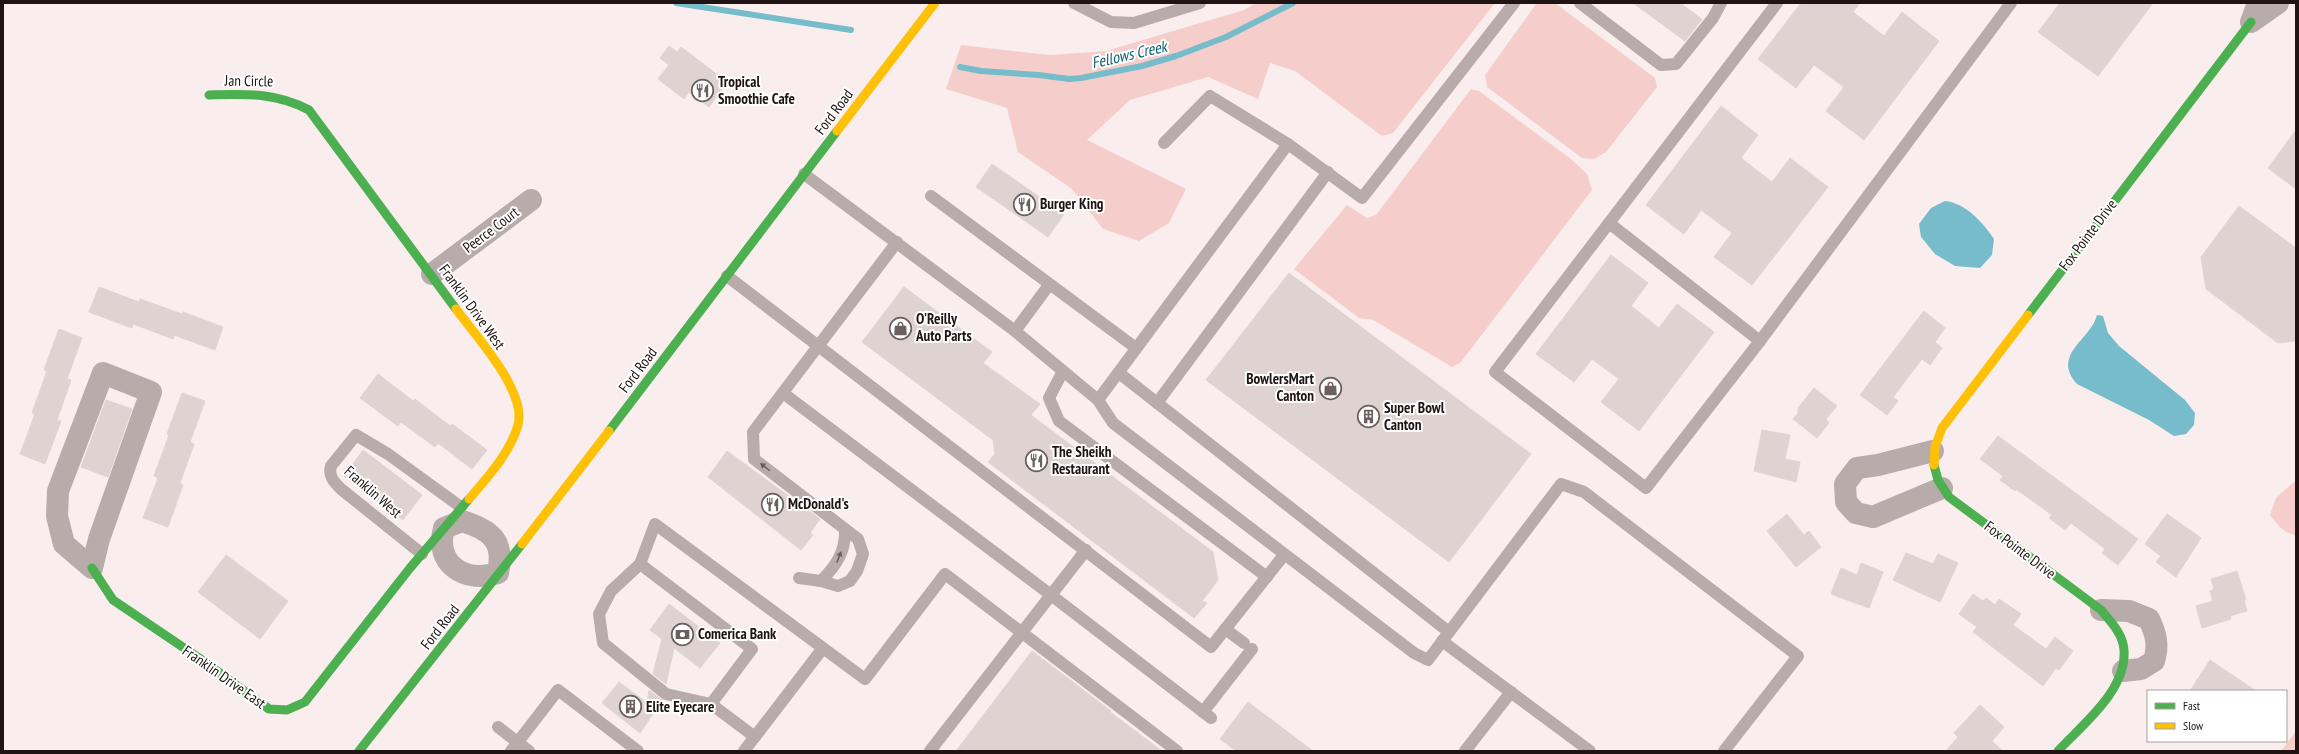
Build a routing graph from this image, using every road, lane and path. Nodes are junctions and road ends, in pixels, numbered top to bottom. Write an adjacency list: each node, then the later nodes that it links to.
1 (935, 3): 16 (street, Ford Road)
2 (1074, 3): 3 (lane)
3 (1200, 3)
4 (1514, 3): 15 (lane)
5 (1580, 3): 6 (lane)
6 (1720, 3)
7 (1777, 3): 19 (lane)
8 (2011, 3): 25 (lane)
9 (2278, 3): 10 (street)
10 (2254, 13): 33 (street, Fox Pointe Drive)
11 (209, 95): 12 (street, Jan Circle)
12 (309, 110): 21 (street, Franklin Drive West)
13 (1164, 143): 14 (lane)
14 (1288, 144): 15 (lane); 27 (lane)
15 (1328, 172): 32 (lane)
16 (804, 174): 20 (lane); 22 (street, Ford Road)
17 (931, 196): 23 (lane)
18 (531, 200): 21 (street, Peerce Court)
19 (1609, 223): 25 (lane); 25 (lane)
20 (897, 242): 24 (lane); 26 (lane)
21 (432, 274): 35 (street, Franklin Drive West)
22 (726, 276): 26 (lane); 43 (street, Ford Road)
23 (1049, 285): 24 (lane); 27 (lane)
24 (1014, 331): 28 (lane)
25 (1760, 341)
26 (817, 345): 30 (lane); 38 (lane)
27 (1136, 348): 29 (lane)
28 (1063, 371): 31 (lane); 44 (lane)
29 (1119, 373): 31 (lane); 32 (lane)
30 (783, 393): 37 (lane, one-way to 30); 47 (lane)
31 (1098, 400): 40 (lane)
32 (1157, 403): 51 (lane)
33 (1933, 451): 34 (street, Fox Pointe Drive); 34 (street)
34 (1942, 488): 48 (street, Fox Pointe Drive)
35 (461, 507): 36 (street, Franklin Drive West); 39 (lane, Franklin West)
36 (444, 528): 39 (street, Franklin Drive East); 43 (street); 43 (street)
37 (845, 529): 46 (lane, one-way to 37); 46 (lane)
38 (1086, 550): 47 (lane); 49 (lane)
39 (422, 554): 42 (street, Franklin Drive East)
40 (1284, 555): 44 (lane); 51 (lane)
41 (640, 564): 52 (lane); 55 (lane); 55 (lane)
42 (92, 568): 42 (street, Franklin Drive East)
43 (498, 573): 60 (street, Ford Road)
44 (1267, 577): 49 (lane)
45 (799, 578): 46 (lane)
46 (821, 581)
47 (1051, 595): 49 (lane); 50 (lane)
48 (2101, 610): 53 (street, Fox Pointe Drive); 53 (street)
49 (1225, 629)
50 (1021, 633): 52 (lane); 64 (lane); 65 (lane)
51 (1446, 636): 54 (lane); 67 (lane)
52 (823, 648): 57 (lane)
53 (2123, 671): 68 (street, Fox Pointe Drive)
54 (1511, 692): 59 (lane); 66 (lane)
55 (711, 704): 57 (lane)
56 (498, 727): 58 (lane)
57 (755, 737): 63 (lane)
58 (514, 747): 61 (lane); 62 (lane)
59 (1466, 748)
60 (359, 751)
61 (529, 751)
62 (638, 751)
63 (744, 751)
64 (930, 751)
65 (1177, 751)
66 (1590, 751)
67 (1724, 751)
68 (2058, 751)

